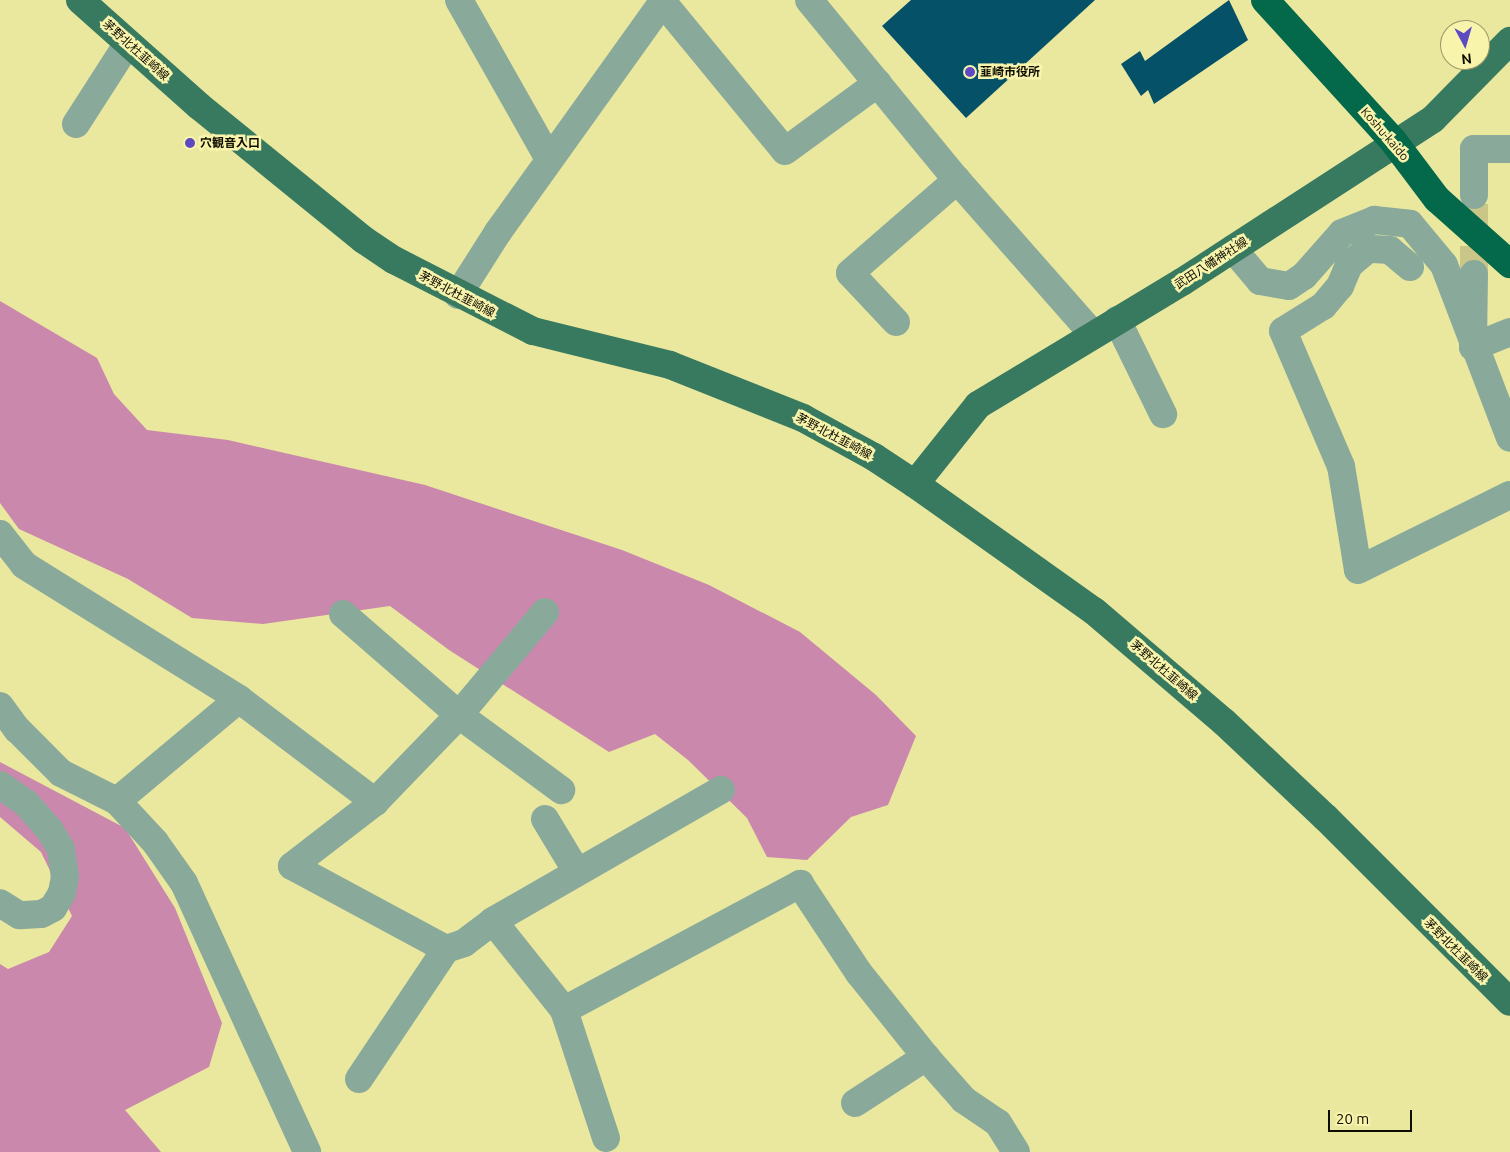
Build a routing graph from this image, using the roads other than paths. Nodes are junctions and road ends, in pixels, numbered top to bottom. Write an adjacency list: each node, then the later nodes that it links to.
1 (80, 0): 7 (main road, 茅野北杜韮崎線)
2 (459, 0): 12 (street)
3 (809, 0): 8 (street)
4 (1265, 0): 10 (highway, Koshu-kaido)
5 (662, 1): 8 (street); 12 (street)
6 (1510, 41): 10 (main road, 武田八幡神社線)
7 (128, 43): 9 (street); 20 (main road, 茅野北杜韮崎線)
8 (878, 83): 13 (street)
9 (76, 124)
10 (1394, 142): 15 (main road, 武田八幡神社線); 17 (highway, Koshu-kaido)
11 (1510, 149): 14 (street)
12 (549, 160): 20 (street)
13 (957, 180): 22 (street); 24 (street)
14 (1474, 195)
15 (1233, 249): 16 (street); 21 (main road, 武田八幡神社線)
16 (1339, 257): 18 (street); 25 (street); 29 (street)
17 (1510, 264)
18 (1410, 267)
19 (1474, 274): 25 (street)
20 (458, 295): 28 (main road, 茅野北杜韮崎線)
21 (1118, 320): 24 (main road, 武田八幡神社線); 26 (street)
22 (896, 322)
23 (1510, 332): 25 (street)
24 (1093, 334): 28 (main road, 武田八幡神社線)
25 (1473, 347): 27 (street)
26 (1163, 414)
27 (1510, 438)
28 (915, 484): 46 (main road, 茅野北杜韮崎線)
29 (1510, 495)
30 (0, 534): 33 (street)
31 (544, 612): 35 (street)
32 (343, 614): 35 (street)
33 (239, 699): 39 (street); 40 (street)
34 (0, 706): 39 (street)
35 (459, 715): 37 (street); 40 (street)
36 (0, 785): 43 (street)
37 (561, 790)
38 (721, 790): 42 (street)
39 (117, 801): 52 (street)
40 (375, 802): 45 (street)
41 (545, 820): 42 (street)
42 (577, 872): 44 (street)
43 (0, 903)
44 (493, 921): 45 (street); 47 (street)
45 (446, 949): 49 (street)
46 (1510, 1002)
47 (564, 1010): 48 (street); 51 (street)
48 (926, 1057): 50 (street); 53 (street)
49 (359, 1079)
50 (855, 1103)
51 (606, 1138)
52 (307, 1152)
53 (1016, 1152)

